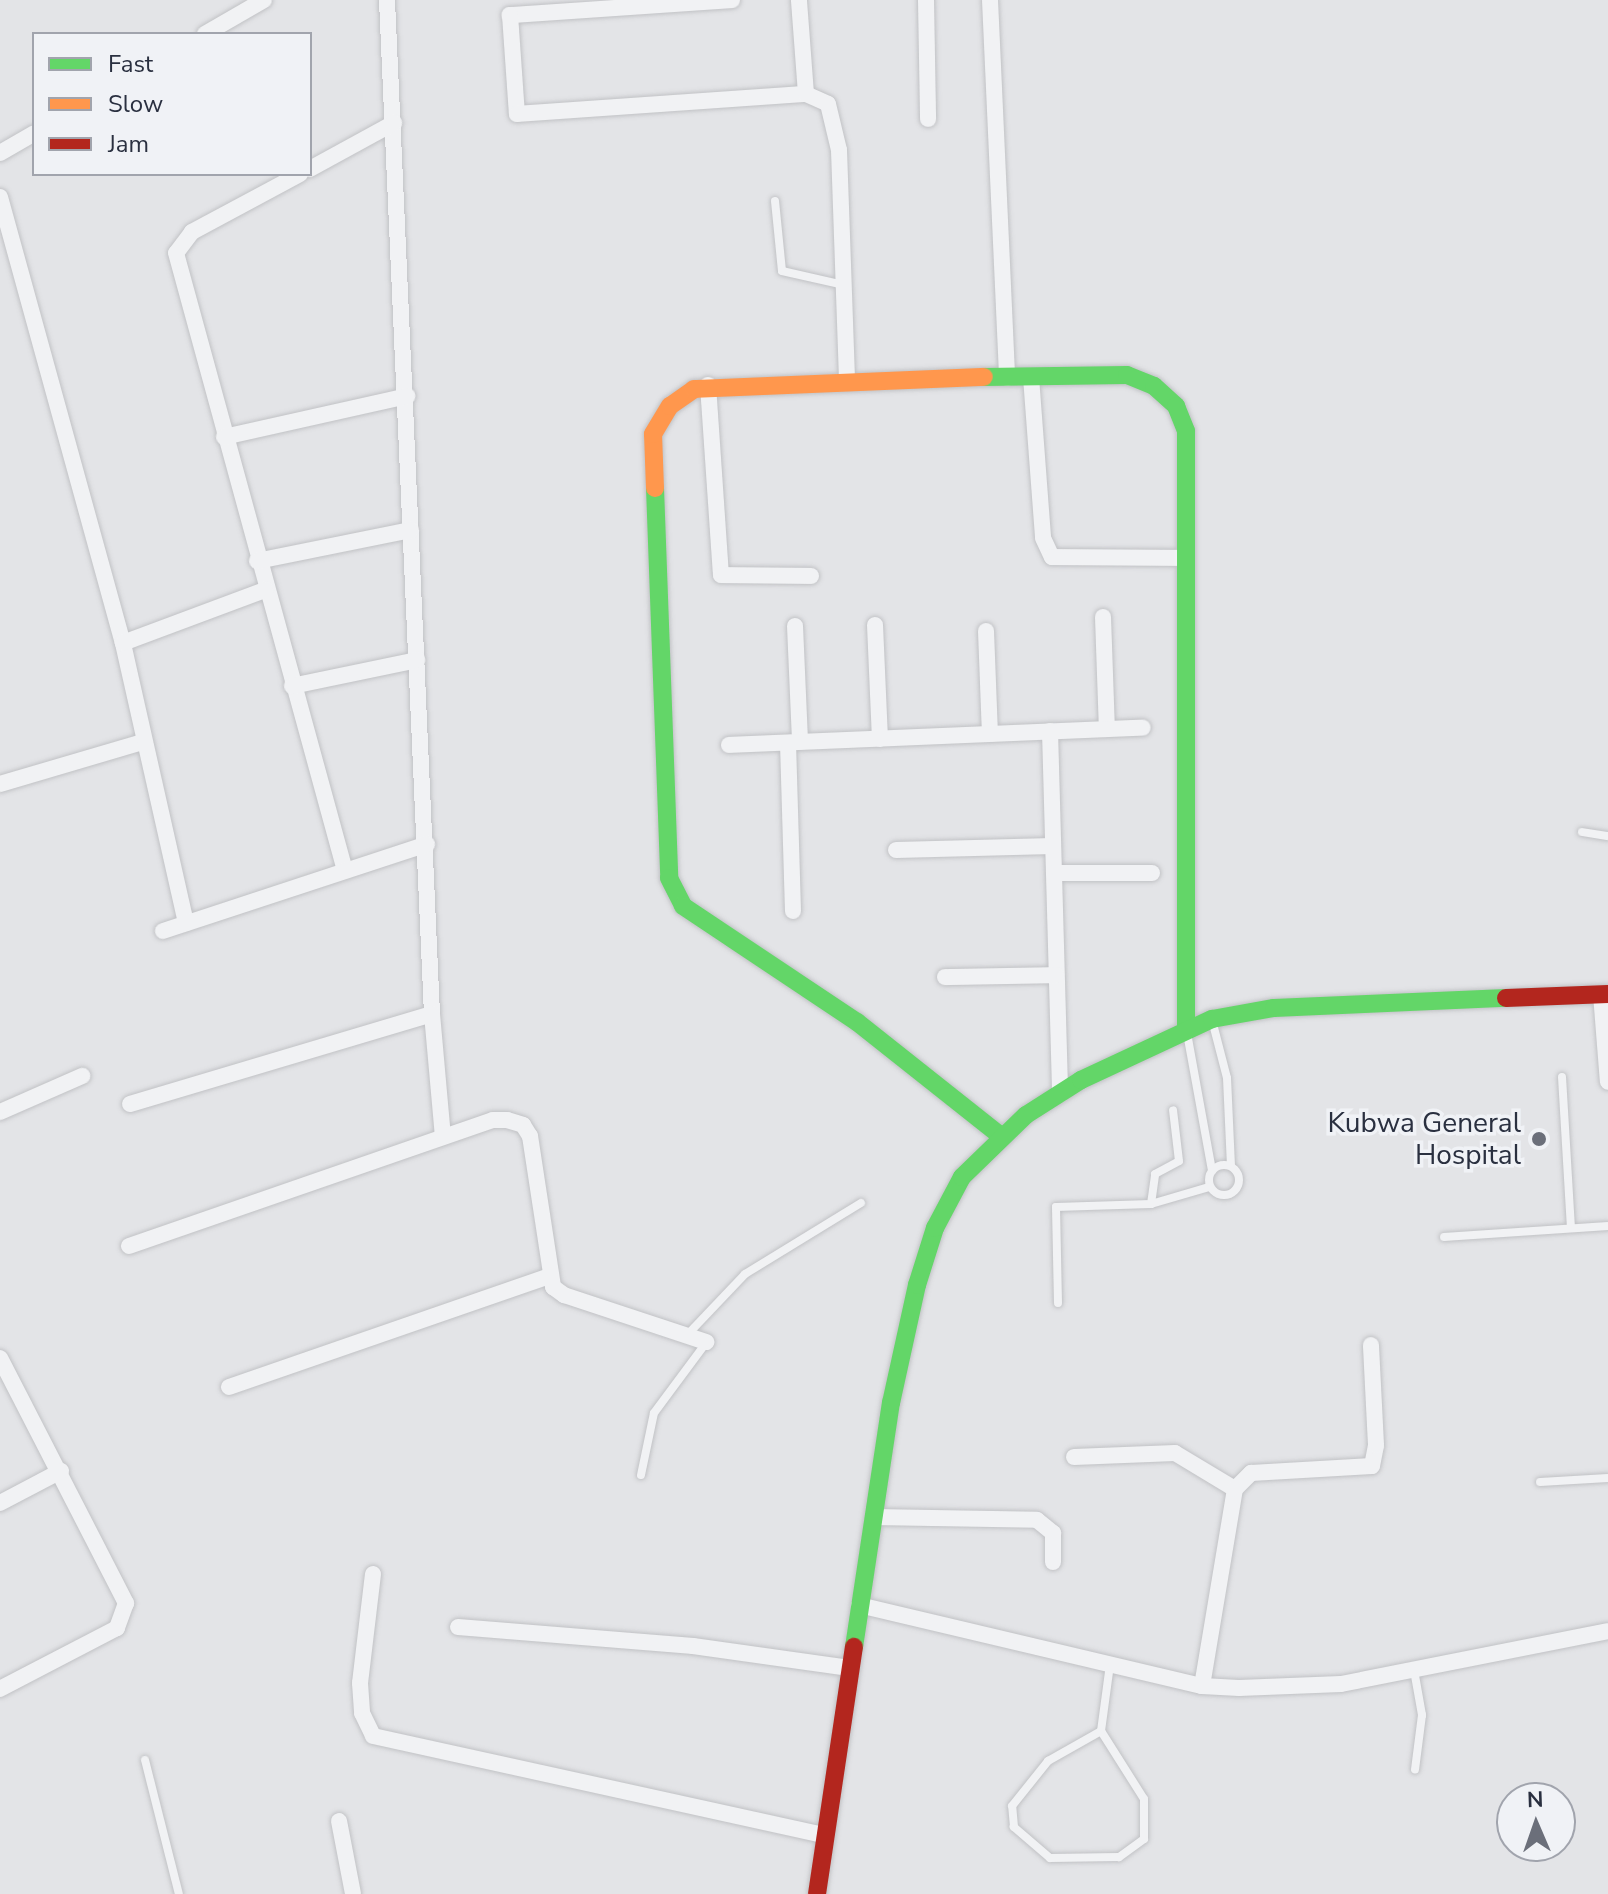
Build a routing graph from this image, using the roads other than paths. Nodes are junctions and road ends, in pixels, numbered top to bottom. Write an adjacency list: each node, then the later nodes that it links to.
1 (264, 0): 7 (street)
2 (387, 0): 10 (street)
3 (732, 0): 8 (street)
4 (799, 0): 8 (street)
5 (926, 0): 9 (street)
6 (990, 0): 19 (street)
7 (208, 32)
8 (806, 94): 17 (street)
9 (928, 119)
10 (394, 123): 13 (street); 22 (street)
11 (32, 134): 12 (street)
12 (0, 153)
13 (312, 168)
14 (296, 176): 23 (street)
15 (0, 197): 33 (street)
16 (775, 201): 17 (lane)
17 (844, 285): 20 (street)
18 (1031, 377): 19 (street); 25 (street); 25 (street)
19 (1007, 378): 20 (street)
20 (847, 379): 21 (street)
21 (708, 385): 27 (street); 69 (street)
22 (407, 396): 23 (street); 24 (street)
23 (224, 437): 26 (street)
24 (411, 530): 26 (street); 34 (street)
25 (1186, 558): 61 (street)
26 (257, 561): 28 (street)
27 (811, 576)
28 (265, 590): 33 (street); 35 (street)
29 (1103, 617): 37 (street)
30 (875, 625): 40 (street)
31 (795, 626): 42 (street)
32 (986, 631): 39 (street)
33 (123, 643): 41 (street)
34 (417, 660): 35 (street); 47 (street)
35 (292, 686): 50 (street)
36 (1143, 728): 37 (street)
37 (1107, 729): 38 (street)
38 (1050, 731): 39 (street); 48 (street)
39 (990, 734): 40 (street)
40 (880, 739): 42 (street)
41 (143, 742): 44 (street); 54 (street)
42 (794, 742): 43 (street); 53 (street)
43 (729, 745)
44 (0, 784)
45 (1582, 832): 46 (lane)
46 (1608, 836)
47 (427, 844): 50 (street); 59 (street)
48 (1053, 846): 49 (street); 51 (street)
49 (896, 850)
50 (344, 867): 54 (street)
51 (1054, 873): 52 (street); 56 (street)
52 (1152, 873)
53 (793, 911)
54 (186, 923): 55 (street)
55 (163, 931)
56 (1056, 975): 57 (street); 65 (street)
57 (945, 977)
58 (1604, 994): 60 (street); 64 (street)
59 (432, 1014): 66 (street); 70 (street)
60 (1212, 1019): 61 (street); 71 (lane)
61 (1186, 1028): 65 (street); 72 (lane)
62 (82, 1076): 68 (street)
63 (1562, 1077): 77 (lane)
64 (1608, 1082)
65 (1060, 1094): 69 (street)
66 (130, 1104)
67 (1173, 1110): 75 (lane)
68 (0, 1112)
69 (1001, 1136): 94 (street)
70 (443, 1137): 79 (street); 80 (street)
71 (1231, 1166): 72 (lane); 73 (lane)
72 (1212, 1171): 73 (lane)
73 (1209, 1187): 75 (lane)
74 (861, 1203): 82 (lane)
75 (1151, 1204): 81 (lane)
76 (1608, 1226): 77 (lane)
77 (1571, 1228): 78 (lane)
78 (1444, 1237)
79 (129, 1246)
80 (550, 1276): 82 (street); 86 (street)
81 (1058, 1303)
82 (686, 1336): 83 (street)
83 (706, 1342): 89 (lane)
84 (1371, 1345): 92 (street)
85 (0, 1358): 88 (street)
86 (229, 1387)
87 (1074, 1457): 92 (street)
88 (61, 1471): 93 (street); 104 (street)
89 (641, 1475)
90 (1608, 1478): 91 (lane)
91 (1540, 1482)
92 (1235, 1489): 103 (street)
93 (0, 1503)
94 (873, 1517): 95 (street); 97 (street)
95 (1053, 1562)
96 (373, 1574): 109 (street)
97 (859, 1605): 100 (street); 101 (street)
98 (458, 1627): 101 (street)
99 (1608, 1631): 102 (street)
100 (1110, 1664): 103 (street); 105 (lane)
101 (849, 1668): 109 (street)
102 (1414, 1669): 103 (street); 107 (lane)
103 (1202, 1686)
104 (0, 1689)
105 (1101, 1731): 105 (lane)
106 (145, 1760): 110 (lane)
107 (1415, 1770)
108 (339, 1821): 111 (street)
109 (825, 1835): 112 (street)
110 (179, 1894)
111 (353, 1894)
112 (817, 1894)

